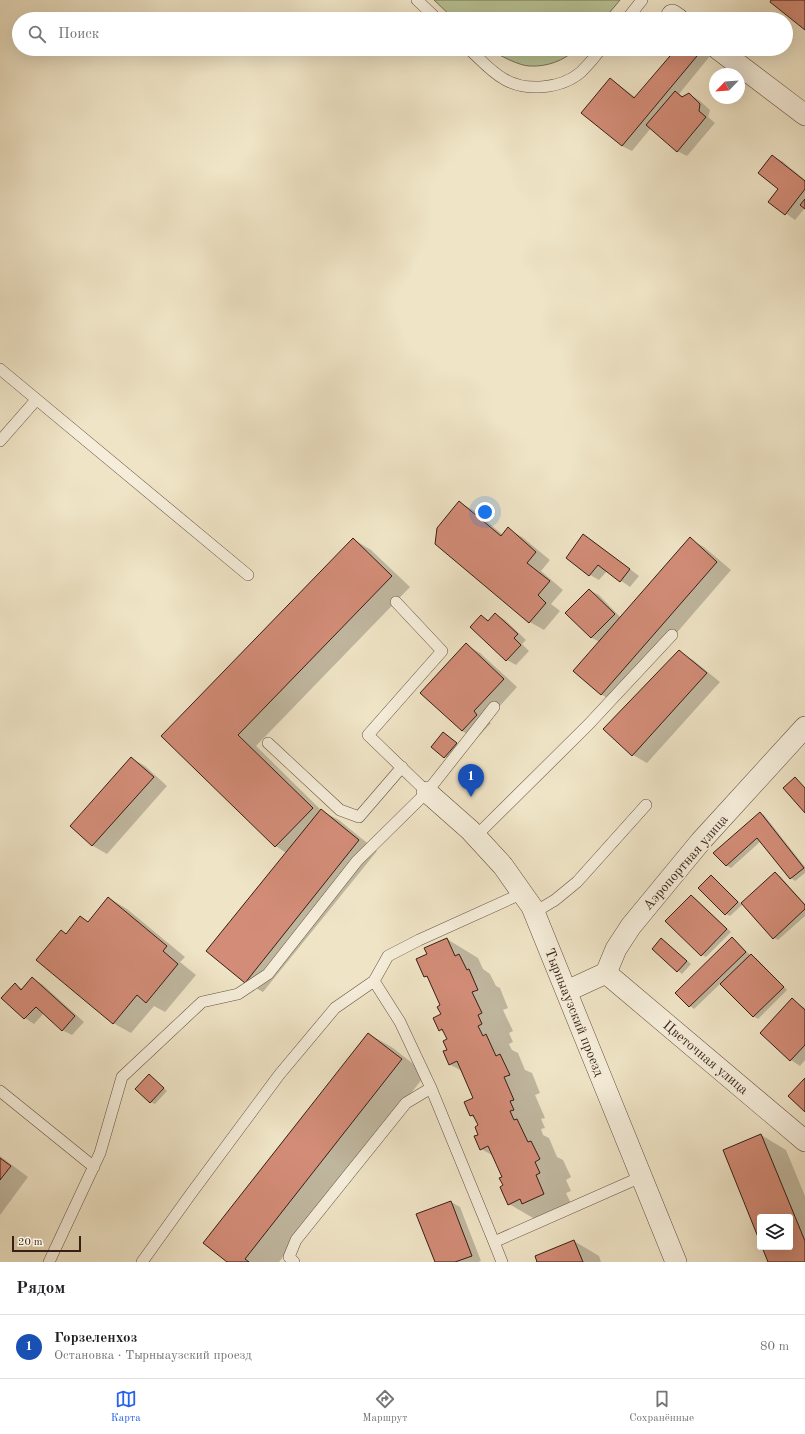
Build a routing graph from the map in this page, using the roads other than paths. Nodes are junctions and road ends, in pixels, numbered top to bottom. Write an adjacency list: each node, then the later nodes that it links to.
1 (417, 0): 3 (lane)
2 (642, 0): 4 (lane)
3 (430, 12)
4 (632, 12)
5 (476, 56): 6 (lane)
6 (595, 56)
7 (727, 56): 8 (street)
8 (805, 115)
9 (0, 369): 10 (lane)
10 (36, 400): 11 (lane); 12 (lane)
11 (0, 441)
12 (248, 575)
13 (396, 602): 18 (lane)
14 (672, 634): 21 (lane)
15 (494, 707): 19 (lane)
16 (805, 727): 24 (street, Аэропортная улица)
17 (268, 743): 18 (lane)
18 (402, 767): 19 (lane)
19 (427, 792): 21 (street, Тырныаузский проезд); 30 (lane)
20 (646, 805): 23 (lane)
21 (476, 836): 22 (street, Тырныаузский проезд)
22 (524, 893): 23 (street, Тырныаузский проезд); 25 (lane)
23 (535, 912): 26 (street, Тырныаузский проезд)
24 (606, 973): 26 (street); 29 (street, Цветочная улица)
25 (374, 981): 27 (lane); 34 (lane)
26 (568, 991): 31 (street, Тырныаузский проезд)
27 (431, 1088): 32 (lane); 35 (lane)
28 (0, 1091): 30 (lane)
29 (805, 1141)
30 (94, 1167): 33 (lane)
31 (641, 1177): 32 (lane); 37 (street, Тырныаузский проезд)
32 (494, 1242): 36 (lane)
33 (49, 1262)
34 (142, 1262)
35 (294, 1262)
36 (502, 1262)
37 (676, 1262)

